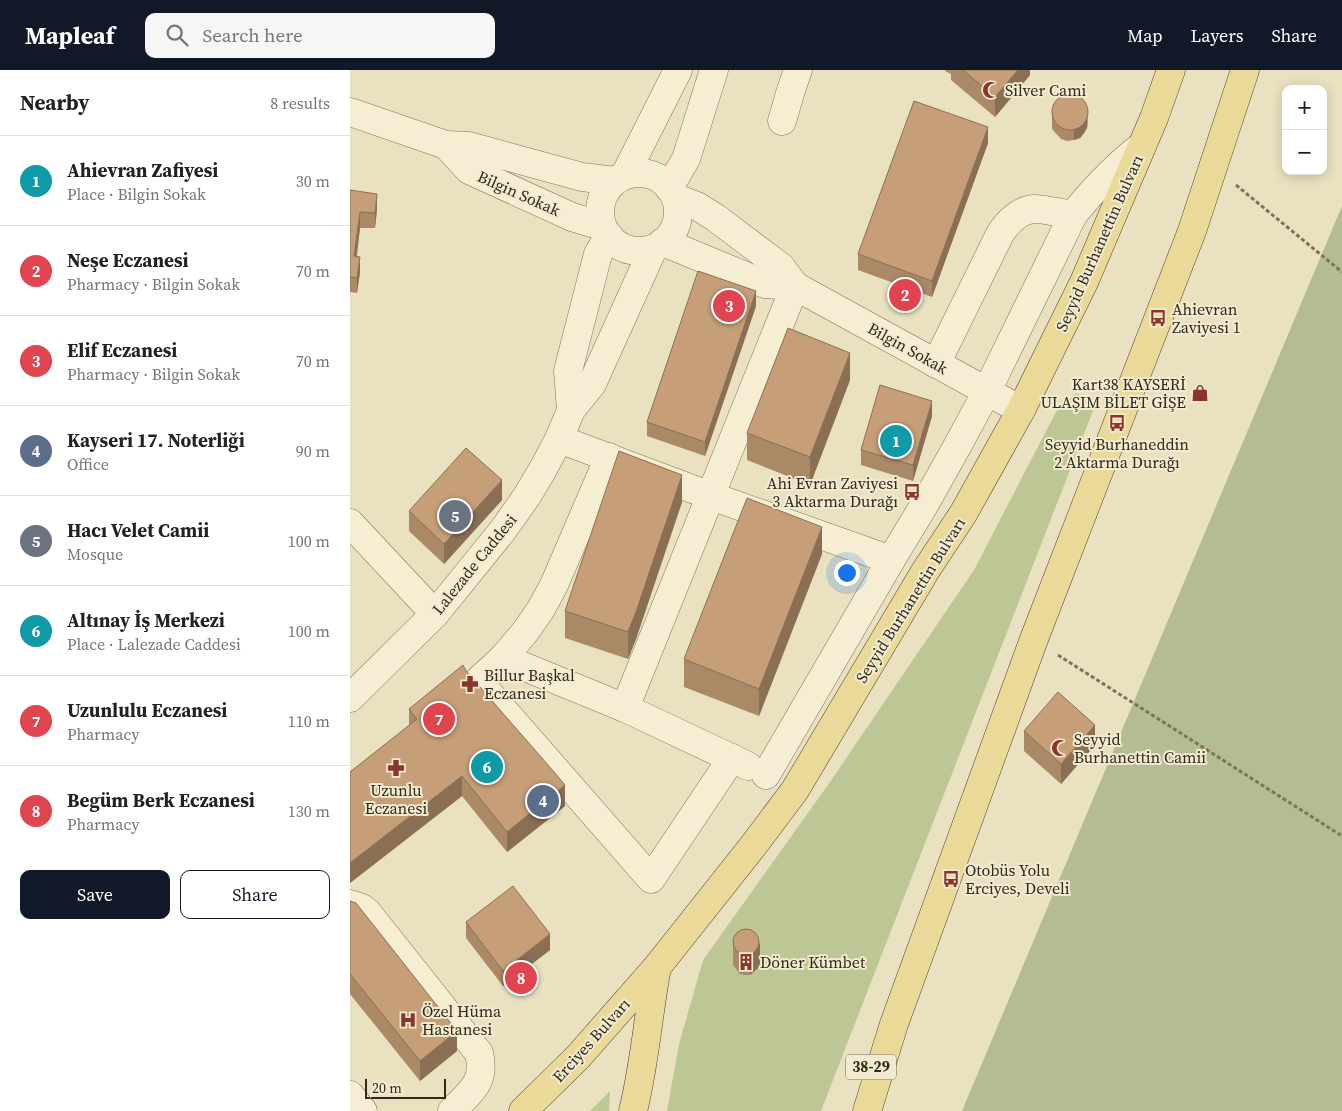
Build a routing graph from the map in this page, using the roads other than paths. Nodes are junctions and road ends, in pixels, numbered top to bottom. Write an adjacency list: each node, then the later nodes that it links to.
1 (678, 70): 10 (street)
2 (714, 70): 11 (street)
3 (798, 70): 7 (street)
4 (1170, 70): 9 (main road, Seyyid Burhanettin Bulvarı)
5 (1245, 70): 34 (main road)
6 (350, 112): 8 (street, Bilgin Sokak)
7 (782, 121)
8 (446, 145): 10 (street, Bilgin Sokak); 13 (street, Bilgin Sokak)
9 (1142, 146): 12 (street); 19 (main road, Seyyid Burhanettin Bulvarı)
10 (620, 178): 11 (street); 13 (street)
11 (673, 193): 14 (street); 15 (street, Bilgin Sokak)
12 (1073, 215): 16 (street); 17 (street)
13 (605, 231): 14 (street); 18 (street, Lalezade Caddesi)
14 (658, 246): 15 (street, Bilgin Sokak); 18 (street, Lalezade Caddesi)
15 (795, 286): 16 (street, Bilgin Sokak); 22 (street)
16 (936, 364): 17 (street, Bilgin Sokak)
17 (987, 391): 19 (street, Bilgin Sokak); 24 (street)
18 (571, 410): 20 (street, Lalezade Caddesi)
19 (1021, 410): 31 (main road, Seyyid Burhanettin Bulvarı)
20 (559, 438): 21 (street); 25 (street, Lalezade Caddesi)
21 (609, 457): 22 (street); 26 (street)
22 (711, 496): 24 (street); 28 (street)
23 (350, 523): 25 (street)
24 (891, 560): 30 (street)
25 (435, 614): 27 (street, Lalezade Caddesi)
26 (503, 658): 28 (street); 29 (street)
27 (350, 698)
28 (625, 708): 29 (street)
29 (732, 758): 30 (street)
30 (766, 775): 31 (street)
31 (795, 790): 33 (main road, Seyyid Burhanettin Bulvarı)
32 (350, 904): 37 (street)
33 (657, 967): 38 (main road, Erciyes Bulvarı); 39 (main road, Seyyid Burhanettin Bulvarı)
34 (894, 1024): 40 (main road, 38-29); 41 (main road)
35 (350, 1095): 36 (street)
36 (363, 1111)
37 (452, 1111)
38 (523, 1111)
39 (633, 1111)
40 (847, 1111)
41 (867, 1111)

